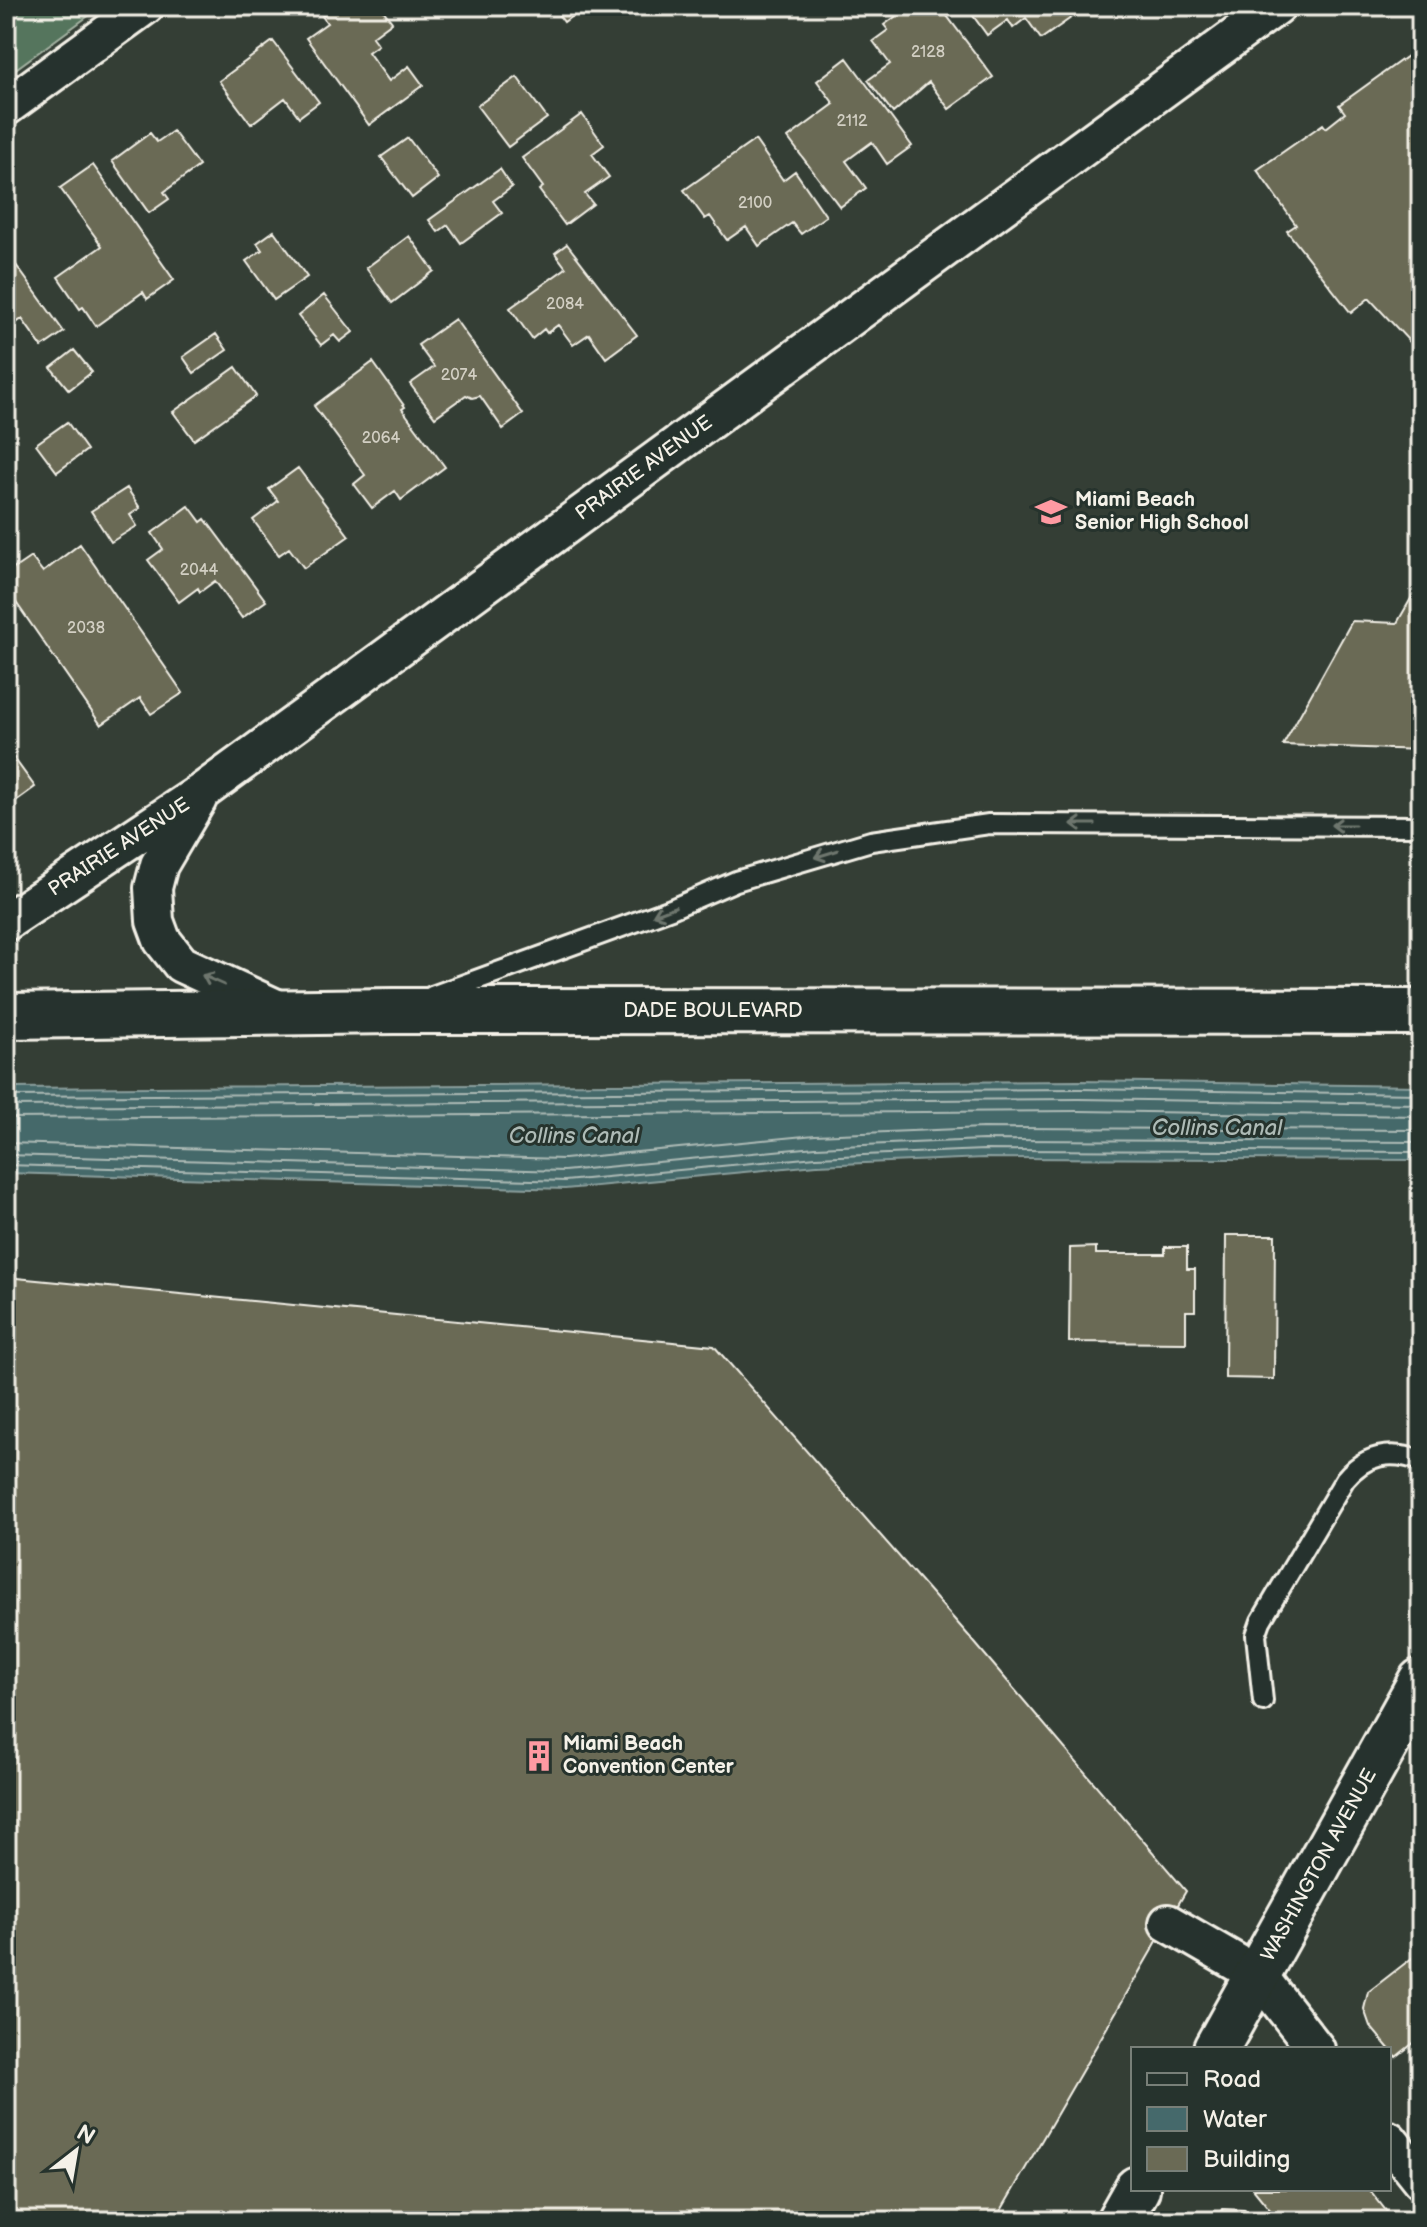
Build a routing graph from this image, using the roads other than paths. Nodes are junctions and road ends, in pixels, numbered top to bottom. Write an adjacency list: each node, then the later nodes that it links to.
1 (145, 6): 3 (street)
2 (1277, 6): 4 (street, PRAIRIE AVENUE)
3 (6, 107)
4 (203, 791): 6 (street, PRAIRIE AVENUE); 8 (street, one-way to 4)
5 (1421, 826): 7 (lane, one-way to 7)
6 (6, 922)
7 (393, 1011): 8 (main road, DADE BOULEVARD); 9 (main road, DADE BOULEVARD)
8 (284, 1012): 10 (main road, DADE BOULEVARD)
9 (1421, 1012)
10 (6, 1016)
11 (1421, 1461): 13 (lane)
12 (1421, 1681): 15 (main road, WASHINGTON AVENUE)
13 (1263, 1701)
14 (1168, 1923): 15 (street)
15 (1258, 1975): 16 (main road, WASHINGTON AVENUE); 17 (street)
16 (1217, 2047)
17 (1314, 2047)
18 (1391, 2142): 19 (street)
19 (1421, 2180)
20 (1136, 2191): 21 (main road)
21 (1119, 2221)

